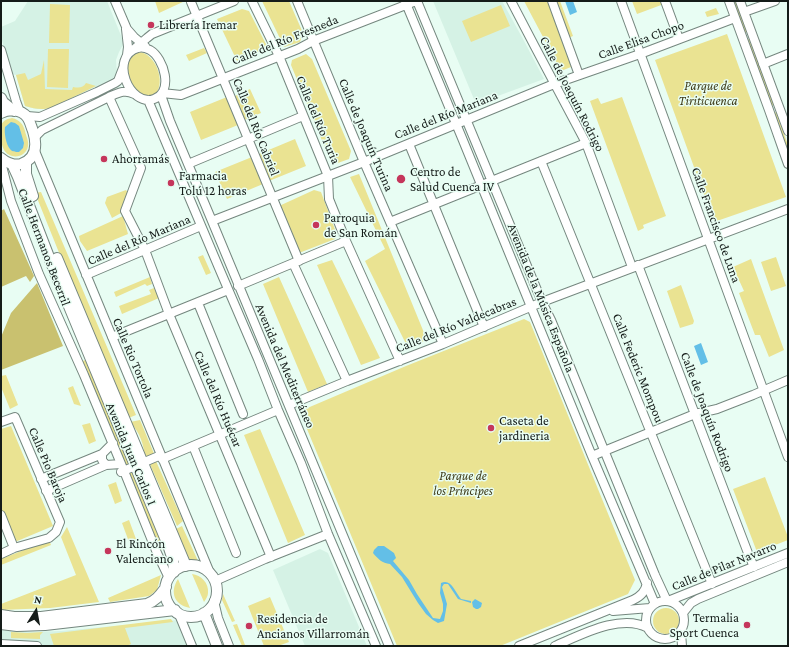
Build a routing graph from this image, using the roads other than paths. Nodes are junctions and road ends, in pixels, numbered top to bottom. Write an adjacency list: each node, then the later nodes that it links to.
1 (115, 1): 18 (street)
2 (234, 1): 16 (street)
3 (252, 1): 26 (street, Calle del Río Turia)
4 (297, 1): 20 (street, Calle de Joaquín Turina)
5 (416, 1): 14 (street, Calle del Río Fresneda); 40 (street, Avenida de la Música Española)
6 (511, 1): 31 (street, Calle de Joaquín Rodrigo)
7 (552, 1): 29 (street)
8 (621, 1): 23 (street, Calle Francisco de Luna)
9 (665, 1): 19 (street)
10 (729, 1): 17 (street)
11 (740, 1): 15 (street)
12 (775, 1): 15 (street)
13 (191, 2): 16 (street, Calle del Río Cabriel)
14 (406, 3): 20 (street, Calle del Río Fresneda); 41 (street, Avenida de la Música Española)
15 (744, 12): 27 (street)
16 (197, 16): 21 (street); 30 (street, Calle del Río Cabriel)
17 (735, 18): 19 (street, Calle Elisa Chopo); 55 (street)
18 (126, 26): 21 (street); 25 (street)
19 (679, 39): 23 (street, Calle Elisa Chopo)
20 (313, 41): 26 (street, Calle del Río Fresneda); 52 (street, Calle de Joaquín Turina)
21 (137, 46): 25 (street); 33 (street)
22 (1, 50): 38 (street)
23 (640, 54): 29 (street, Calle Elisa Chopo); 65 (street, Calle Francisco de Luna)
24 (788, 54): 27 (street)
25 (127, 55): 28 (street)
26 (278, 56): 30 (street, Calle del Río Fresneda); 39 (street, Calle del Río Turia)
27 (763, 64): 42 (street)
28 (123, 68): 32 (street); 38 (street)
29 (579, 75): 31 (street, Calle Elisa Chopo)
30 (223, 78): 33 (street, Calle del Río Fresneda); 44 (street, Calle del Río Cabriel)
31 (554, 84): 40 (street, Calle del Río Mariana); 46 (street, Calle de Joaquín Rodrigo)
32 (134, 94): 34 (street); 36 (street)
33 (161, 94): 36 (street); 54 (street, Avenida del Mediterráneo)
34 (109, 97): 43 (street); 67 (street, Calle del Río Huécar)
35 (1, 98): 38 (main road)
36 (148, 100): 64 (street, Avenida del Mediterráneo)
37 (1, 113): 38 (main road)
38 (20, 113): 43 (main road)
39 (303, 116): 44 (street); 56 (street, Calle del Río Turia)
40 (466, 120): 41 (street, Calle del Río Mariana); 57 (street, Avenida de la Música Española)
41 (456, 124): 45 (street, Calle del Río Mariana); 58 (street, Avenida de la Música Española)
42 (788, 132)
43 (35, 137): 47 (main road)
44 (248, 139): 54 (street); 59 (street, Calle del Río Cabriel)
45 (409, 144): 52 (street, Calle del Río Mariana); 60 (street)
46 (586, 144): 49 (street); 69 (street, Calle de Joaquín Rodrigo)
47 (35, 151): 51 (main road); 70 (street, Calle Rio Tortola)
48 (1, 158): 53 (main road)
49 (541, 161): 57 (street); 71 (street, Calle Federic Mompou)
50 (1, 162): 81 (street, Calle Hermanos Becerril)
51 (26, 162): 53 (main road); 79 (main road, Calle Hermanos Becerril)
52 (364, 162): 56 (street, Calle del Río Mariana); 63 (street, Calle de Joaquín Turina)
53 (12, 164): 79 (main road, Calle Hermanos Becerril)
54 (188, 164): 62 (street, Avenida del Mediterráneo)
55 (788, 164)
56 (328, 176): 59 (street, Calle del Río Mariana); 66 (street, Calle del Río Turia)
57 (492, 181): 58 (street); 74 (street, Avenida de la Música Española)
58 (481, 185): 60 (street); 76 (street, Avenida de la Música Española)
59 (272, 198): 62 (street, Calle del Río Mariana); 68 (street, Calle del Río Cabriel)
60 (434, 204): 63 (street); 78 (street)
61 (788, 209): 65 (street, Calle del Río Valdecabras)
62 (212, 221): 72 (street, Avenida del Mediterráneo)
63 (390, 222): 82 (street, Calle de Joaquín Turina)
64 (201, 226): 67 (street, Calle del Río Mariana); 73 (street, Avenida del Mediterráneo)
65 (708, 239): 69 (street, Calle del Río Valdecabras); 86 (street, Calle Francisco de Luna)
66 (346, 241): 68 (street); 83 (street, Calle del Río Turia)
67 (144, 250): 70 (street, Calle del Río Mariana); 77 (street, Calle del Río Huécar)
68 (296, 262): 72 (street); 85 (street, Calle del Río Cabriel)
69 (635, 266): 71 (street, Calle del Río Valdecabras); 90 (street, Calle de Joaquín Rodrigo)
70 (86, 275): 80 (street, Calle Rio Tortola)
71 (591, 283): 74 (street, Calle del Río Valdecabras); 92 (street, Calle Federic Mompou)
72 (238, 286): 87 (street, Avenida del Mediterráneo)
73 (228, 290): 75 (street); 88 (street, Avenida del Mediterráneo)
74 (542, 302): 76 (street, Calle del Río Valdecabras); 96 (street, Avenida de la Música Española)
75 (198, 303): 77 (street); 89 (street)
76 (531, 307): 78 (street, Calle del Río Valdecabras); 98 (street, Avenida de la Música Española)
77 (169, 314): 80 (street); 93 (street, Calle del Río Huécar)
78 (484, 327): 82 (street, Calle del Río Valdecabras)
79 (85, 335): 101 (main road, Avenida Juan Carlos I)
80 (112, 337): 99 (street, Calle Rio Tortola)
81 (68, 340): 94 (street, Avenida Juan Carlos I)
82 (443, 344): 83 (street, Calle del Río Valdecabras)
83 (400, 361): 85 (street, Calle del Río Valdecabras)
84 (788, 380): 86 (street)
85 (347, 381): 87 (street, Calle del Río Valdecabras)
86 (764, 390): 90 (street); 100 (street, Calle Francisco de Luna)
87 (289, 405): 139 (street, Avenida del Mediterráneo)
88 (278, 410): 93 (street); 107 (street, Avenida del Mediterráneo)
89 (243, 414)
90 (695, 414): 92 (street); 115 (street, Calle de Joaquín Rodrigo)
91 (1, 422): 104 (street, Calle Pio Baroja)
92 (651, 432): 96 (street); 119 (street, Calle Federic Mompou)
93 (220, 434): 95 (street); 112 (street, Calle del Río Huécar)
94 (112, 443): 97 (street); 103 (street, Avenida Juan Carlos I)
95 (193, 446): 99 (street); 111 (street)
96 (604, 452): 98 (street); 121 (street, Avenida de la Música Española)
97 (102, 454): 102 (street); 104 (street)
98 (592, 456): 118 (street, Avenida de la Música Española)
99 (161, 457): 101 (street); 116 (street, Calle Rio Tortola)
100 (788, 457)
101 (139, 464): 103 (street); 114 (main road, Avenida Juan Carlos I); 117 (main road, Avenida Juan Carlos I)
102 (106, 465): 103 (street); 105 (street)
103 (122, 469): 117 (street, Avenida Juan Carlos I)
104 (41, 479): 105 (street, Calle Pio Baroja)
105 (46, 491): 108 (street, Calle Pio Baroja)
106 (1, 515): 108 (street)
107 (328, 534): 112 (street); 138 (street, Avenida del Mediterráneo)
108 (14, 548): 110 (street)
109 (788, 553): 115 (street, Calle de Pilar Navarro)
110 (1, 554)
111 (236, 554)
112 (271, 557): 116 (street)
113 (788, 562): 125 (street, Calle de Pilar Navarro)
114 (186, 566): 116 (main road); 117 (main road)
115 (754, 567): 119 (street, Calle de Pilar Navarro)
116 (212, 577): 120 (main road)
117 (169, 579): 123 (main road); 127 (main road)
118 (647, 583): 122 (street, Avenida de la Música Española); 124 (street)
119 (712, 584): 121 (street, Calle de Pilar Navarro)
120 (214, 601): 126 (main road); 137 (street)
121 (668, 601): 122 (street); 125 (street)
122 (652, 606): 124 (street); 129 (street)
123 (177, 611): 126 (main road); 128 (main road); 134 (street)
124 (605, 612): 140 (street)
125 (683, 613): 130 (street)
126 (201, 614): 135 (main road); 136 (main road)
127 (1, 615)
128 (1, 624)
129 (648, 628): 131 (street); 141 (street)
130 (681, 632): 131 (street); 142 (street)
131 (666, 643)
132 (1, 644): 133 (street)
133 (37, 646)
134 (192, 646)
135 (210, 646)
136 (217, 646)
137 (229, 646)
138 (376, 646)
139 (389, 646)
140 (519, 646)
141 (555, 646)
142 (682, 646)

